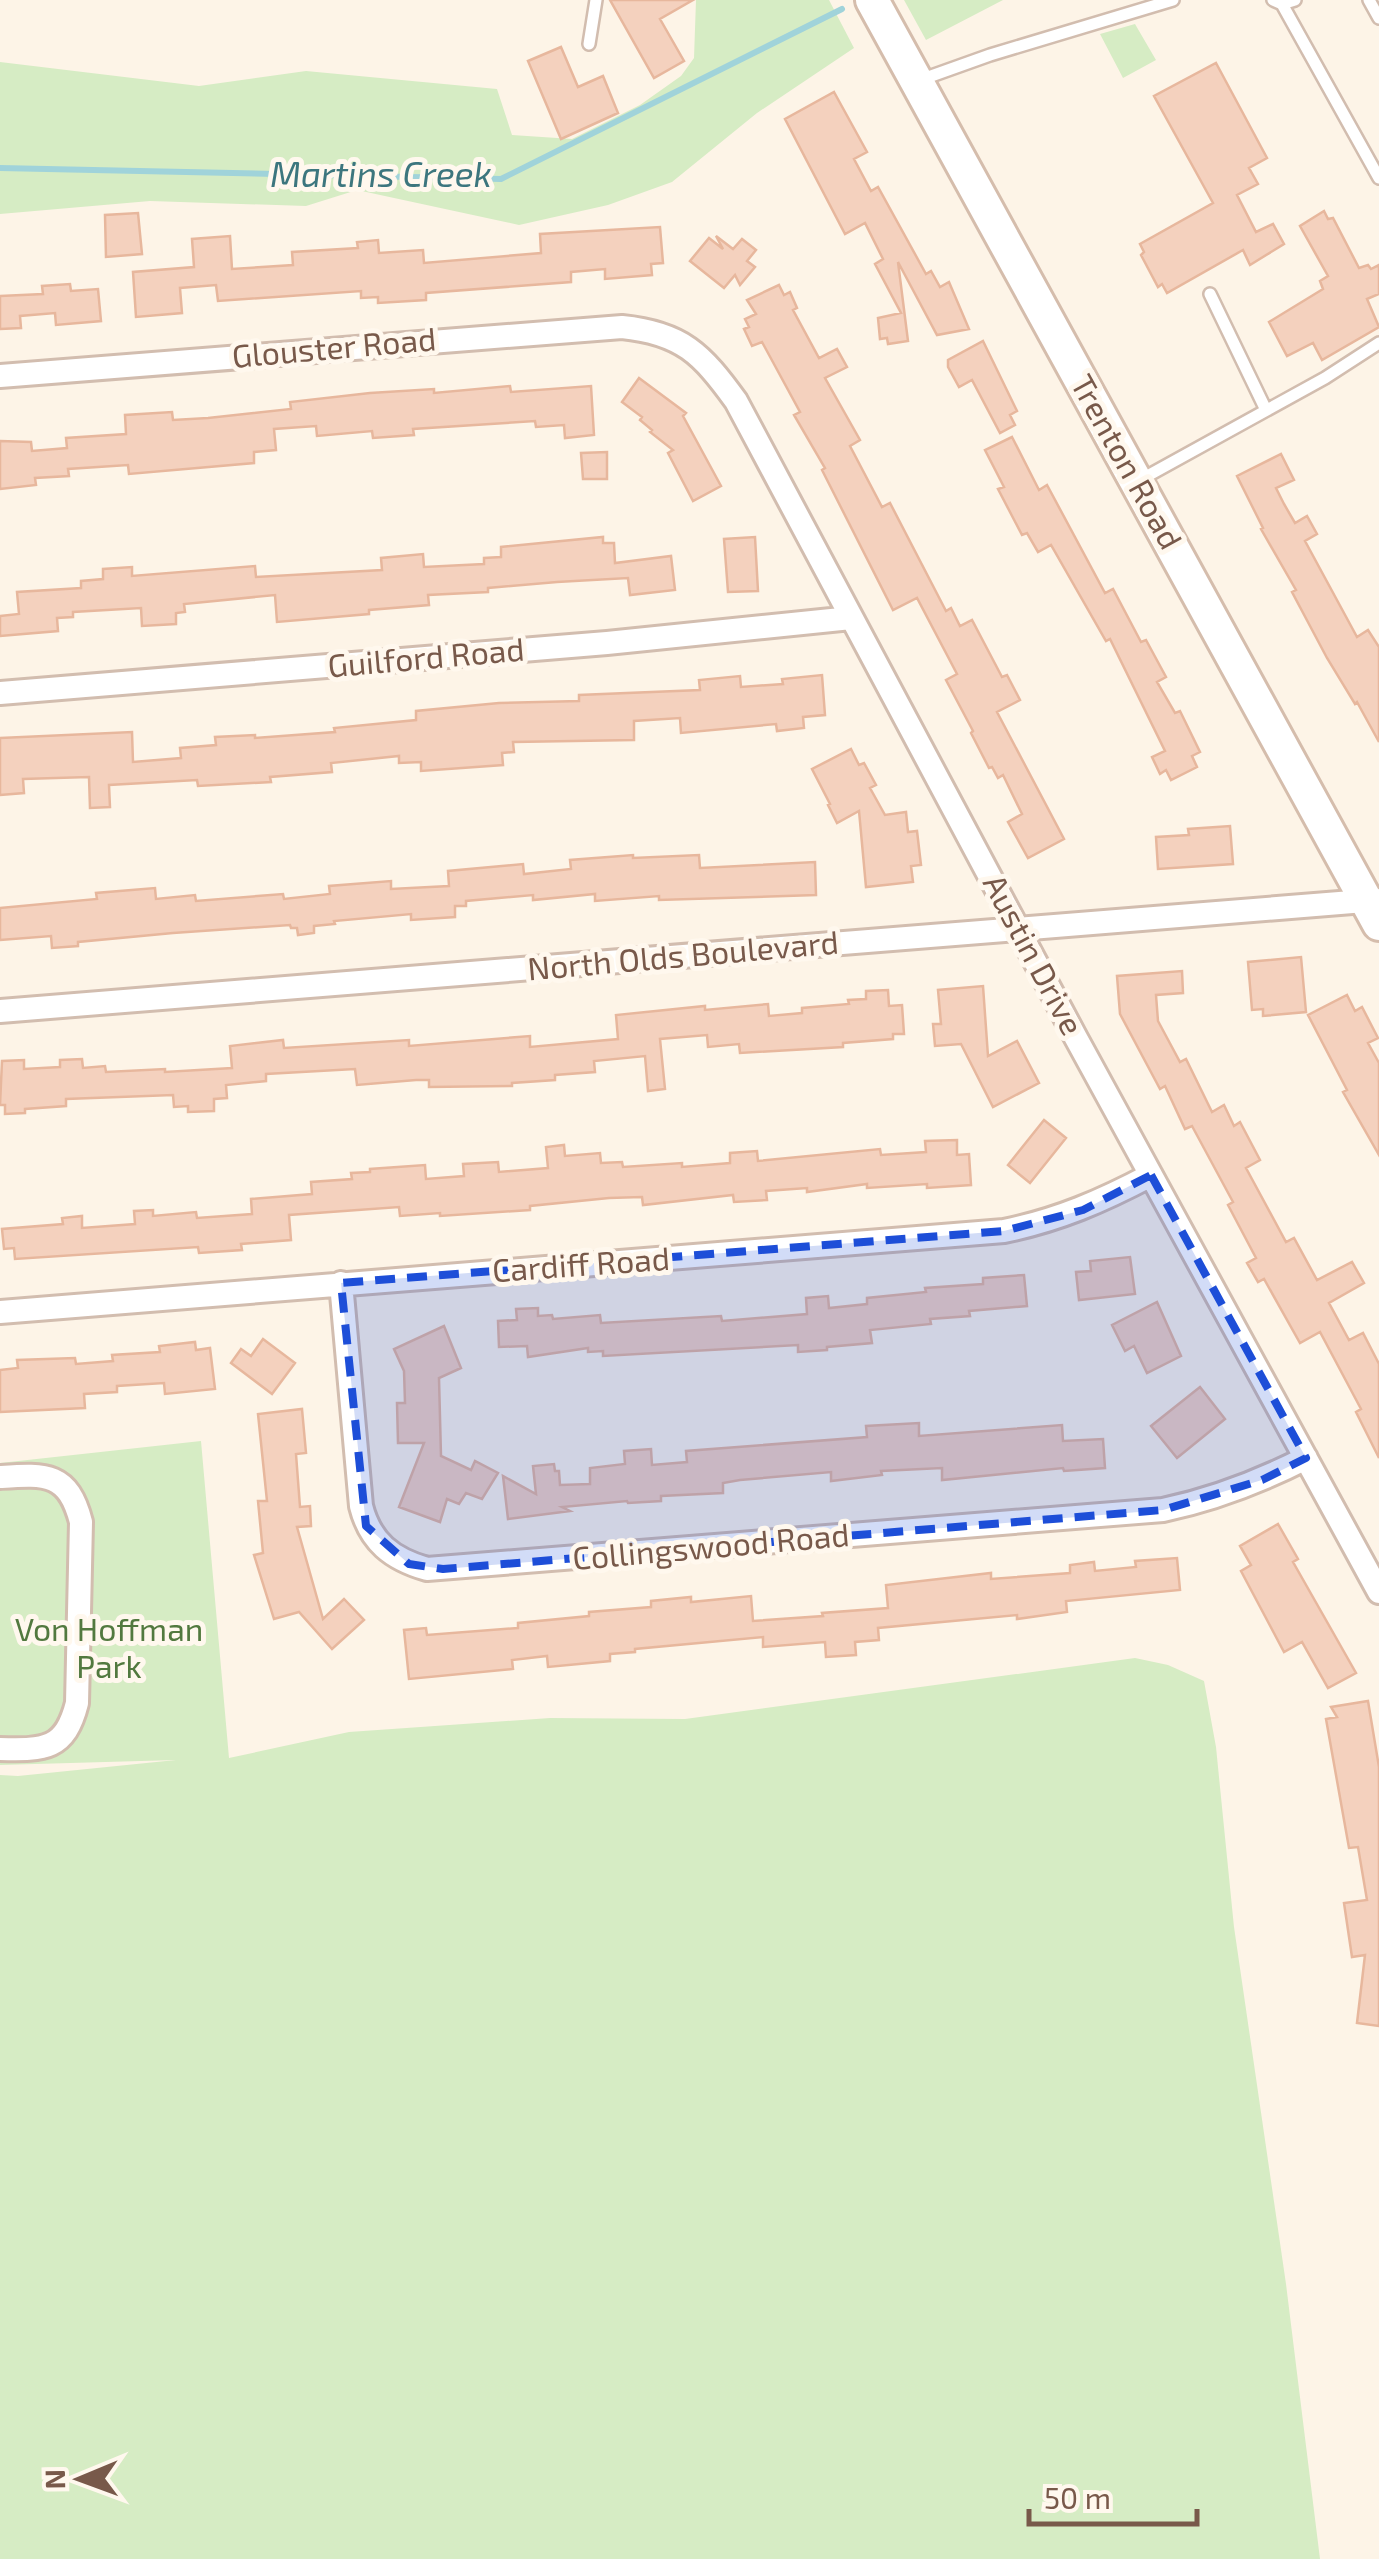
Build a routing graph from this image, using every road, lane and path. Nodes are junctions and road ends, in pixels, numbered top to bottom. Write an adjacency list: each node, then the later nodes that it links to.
1 (596, 0): 7 (lane)
2 (872, 0): 8 (main road, Trenton Road)
3 (1174, 0): 8 (lane)
4 (1369, 0): 6 (lane)
5 (1284, 1): 9 (lane)
6 (1379, 18)
7 (589, 44)
8 (916, 82): 15 (main road, Trenton Road)
9 (1379, 178)
10 (1210, 294): 14 (lane)
11 (668, 336): 13 (street, Glouster Road); 16 (street, Austin Drive)
12 (1379, 342): 14 (lane)
13 (0, 376)
14 (1266, 410): 15 (lane)
15 (1136, 482): 18 (main road, Trenton Road)
16 (851, 618): 17 (street, Guilford Road); 19 (street, Austin Drive)
17 (0, 693)
18 (1375, 908): 19 (street, North Olds Boulevard)
19 (1019, 928): 20 (street, North Olds Boulevard); 21 (street, Austin Drive)
20 (0, 1011)
21 (1150, 1175): 22 (street, Cardiff Road); 24 (street, Austin Drive)
22 (341, 1283): 23 (street, Cardiff Road); 24 (street, Collingswood Road)
23 (0, 1312)
24 (1306, 1458): 26 (street, Austin Drive)
25 (0, 1477): 27 (street)
26 (1379, 1592)
27 (0, 1750)

